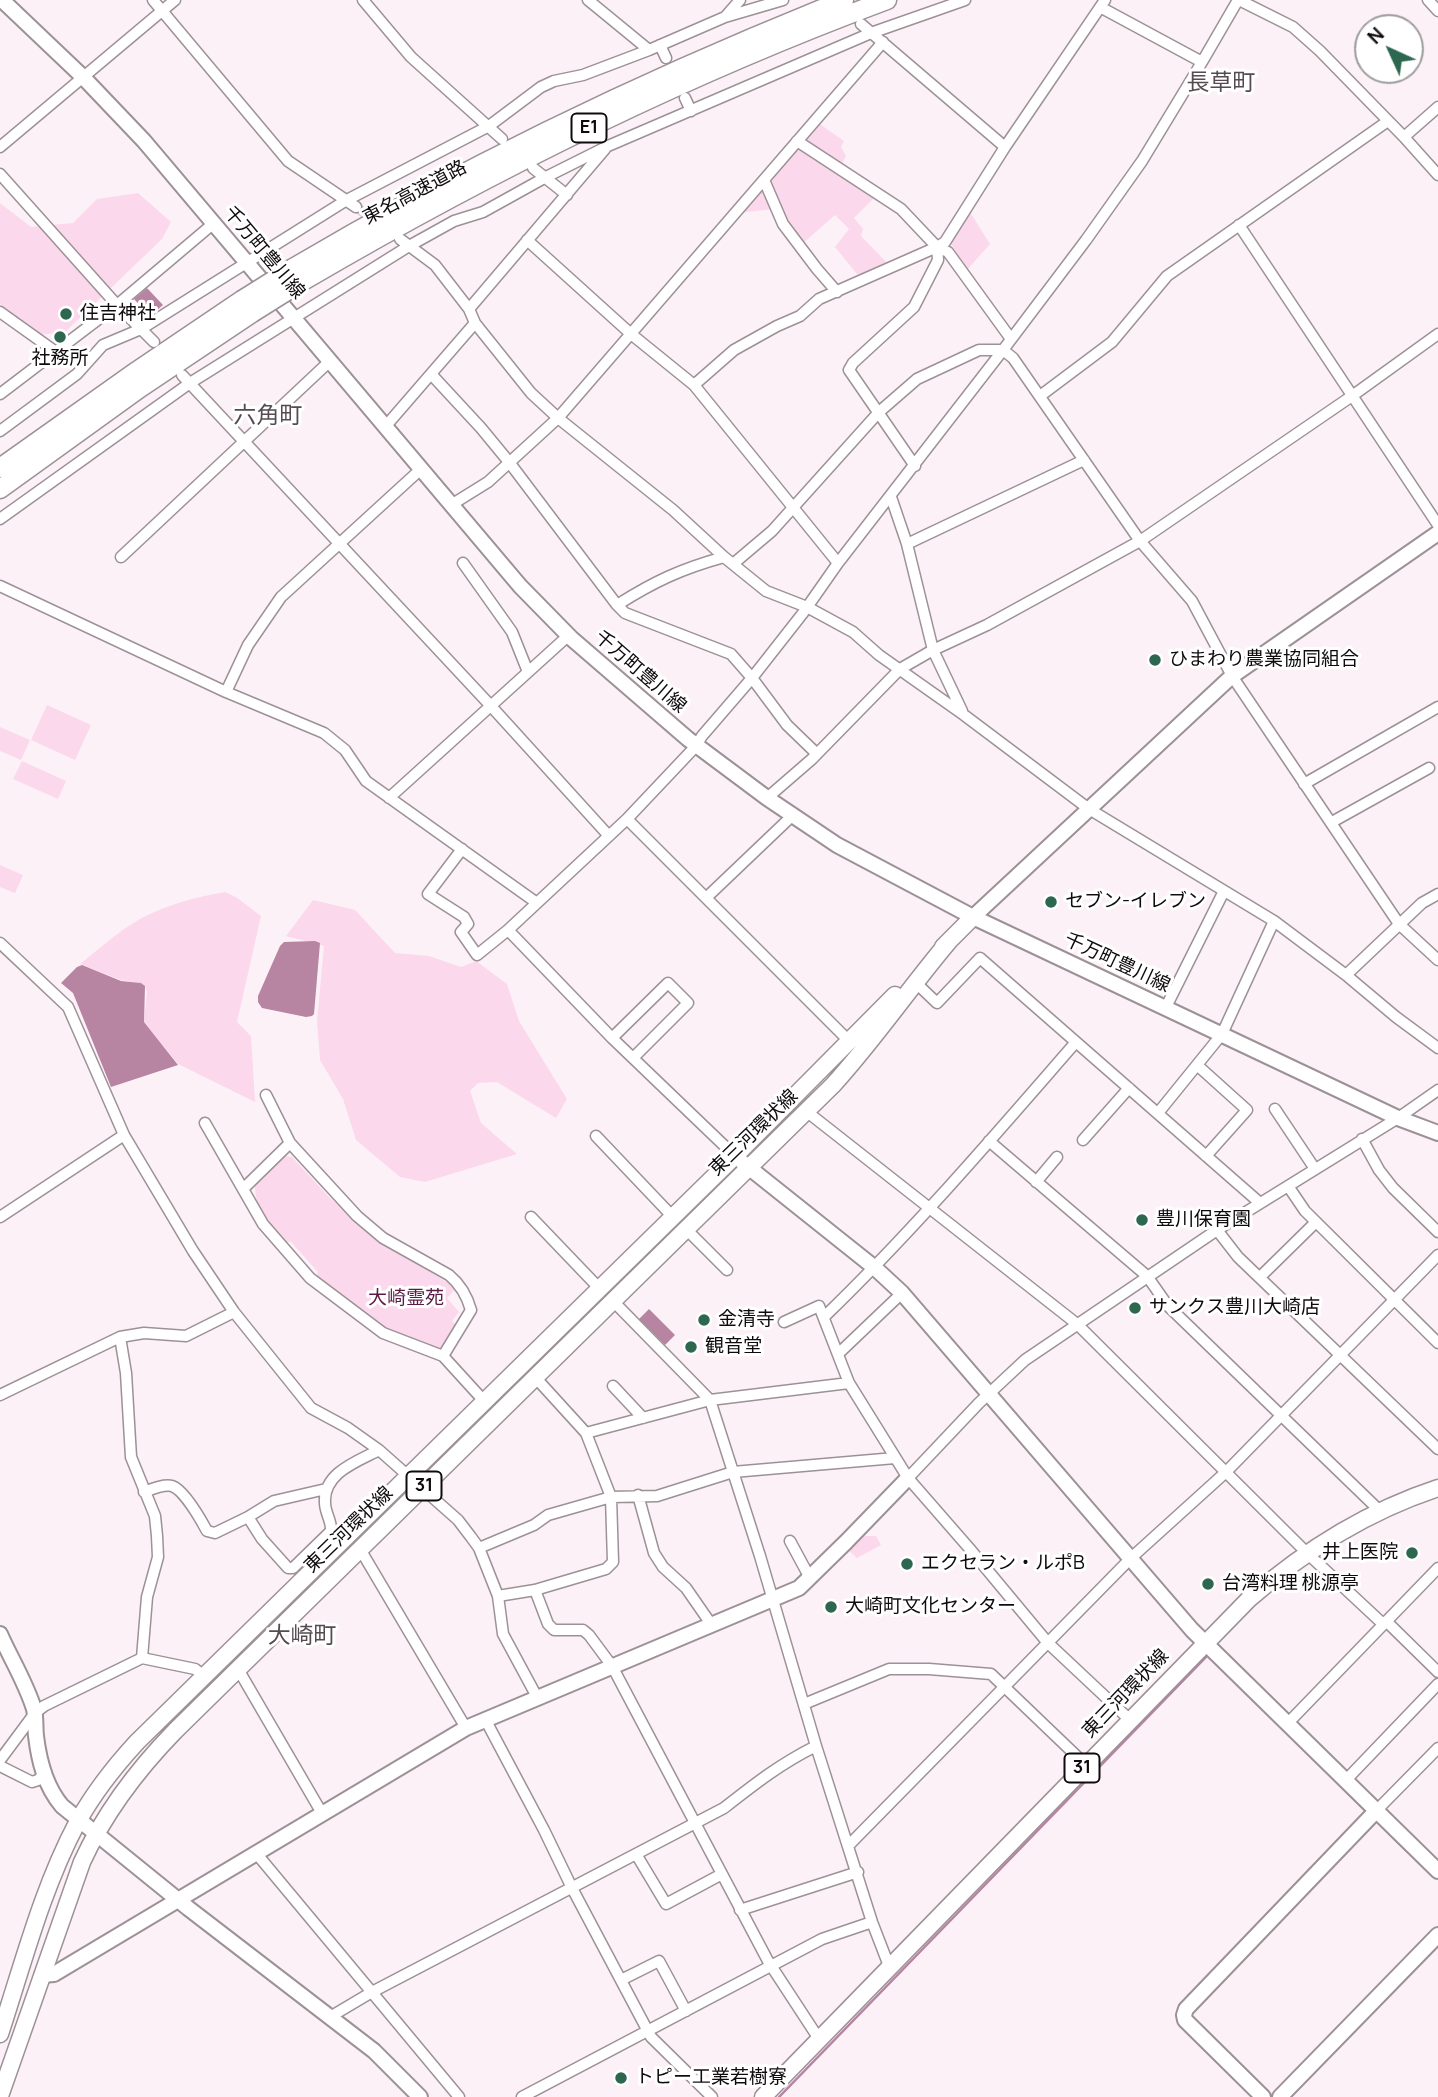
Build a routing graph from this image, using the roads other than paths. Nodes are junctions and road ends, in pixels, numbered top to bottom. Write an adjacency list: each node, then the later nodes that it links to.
1 (2, 0): 24 (street, 千万町豊川線)
2 (153, 0): 14 (street)
3 (175, 0): 14 (street)
4 (363, 0): 29 (street)
5 (588, 0): 21 (street)
6 (740, 0): 16 (street)
7 (783, 0): 16 (street)
8 (844, 0): 51 (highway, 東名高速道路 / E1)
9 (887, 0): 51 (highway, 東名高速道路 / E1)
10 (965, 0): 18 (street)
11 (1238, 0): 23 (street); 28 (street)
12 (1428, 0): 15 (street)
13 (1103, 4): 23 (street); 35 (street)
14 (162, 11): 24 (street); 42 (street)
15 (1438, 11)
16 (725, 17): 20 (street)
17 (861, 24): 18 (street)
18 (871, 33): 19 (street); 27 (street)
19 (883, 42): 32 (street); 35 (street)
20 (660, 45): 21 (street); 22 (street)
21 (649, 50): 29 (street)
22 (666, 58)
23 (1202, 62): 62 (street)
24 (83, 77): 34 (street); 44 (street, 千万町豊川線)
25 (685, 98): 27 (street)
26 (1438, 107): 30 (street)
27 (691, 111): 33 (street)
28 (1388, 121): 30 (street); 45 (street)
29 (489, 126): 31 (street); 42 (street)
30 (1404, 137): 38 (street)
31 (502, 139)
32 (797, 141): 40 (street); 49 (street)
33 (608, 146): 39 (street); 41 (street)
34 (0, 147)
35 (1005, 147): 49 (street)
36 (533, 168): 39 (street)
37 (0, 174): 53 (street)
38 (1438, 175)
39 (546, 177): 41 (street); 48 (street)
40 (764, 180): 52 (street); 60 (street)
41 (567, 195): 47 (street)
42 (345, 201): 43 (street); 50 (street)
43 (356, 207)
44 (214, 223): 50 (street, 千万町豊川線); 53 (street)
45 (1239, 225): 71 (street); 72 (street)
46 (400, 239): 48 (street)
47 (527, 240): 55 (street); 60 (street)
48 (409, 246): 55 (street); 57 (street)
49 (937, 247): 52 (street); 62 (street); 73 (street)
50 (246, 262): 57 (street, 千万町豊川線); 59 (street)
51 (298, 274): 54 (highway, 東名高速道路 / E1, bridge)
52 (838, 292): 69 (street)
53 (117, 305): 59 (street); 65 (street)
54 (247, 306): 81 (highway, 東名高速道路 / E1); 83 (highway, 東名高速道路 / E1)
55 (469, 309): 58 (street)
56 (0, 312): 65 (street)
57 (294, 319): 66 (street, 千万町豊川線); 68 (street)
58 (475, 323): 67 (street); 74 (street)
59 (141, 329): 63 (street); 76 (street)
60 (631, 334): 69 (street); 74 (street)
61 (1438, 334): 71 (street)
62 (1011, 339): 64 (street)
63 (154, 342)
64 (1003, 350): 72 (street); 73 (street); 80 (street)
65 (57, 352): 70 (street)
66 (330, 361): 75 (street, 千万町豊川線); 77 (street)
67 (431, 374): 75 (street); 79 (street)
68 (186, 379): 77 (street); 87 (street)
69 (694, 385): 86 (street)
70 (0, 394)
71 (1352, 396): 88 (street); 90 (street)
72 (1040, 397): 78 (street)
73 (879, 412): 80 (street); 86 (street)
74 (558, 418): 79 (street); 94 (street)
75 (385, 426): 82 (street, 千万町豊川線)
76 (1, 430)
77 (245, 441): 91 (street); 93 (street)
78 (1084, 460): 90 (street); 92 (street)
79 (509, 462): 85 (street); 99 (street)
80 (915, 466): 84 (street)
81 (0, 468)
82 (421, 469): 85 (street, 千万町豊川線); 91 (street)
83 (0, 489)
84 (891, 497): 92 (street); 96 (street)
85 (452, 505): 101 (street, 千万町豊川線)
86 (793, 508): 96 (street); 97 (street)
87 (0, 519)
88 (1438, 524)
89 (1438, 533): 105 (street)
90 (1139, 541): 102 (street); 105 (street)
91 (339, 542): 107 (street); 108 (street)
92 (908, 544): 102 (street)
93 (121, 556)
94 (724, 557): 97 (street); 99 (street)
95 (463, 563): 104 (street)
96 (838, 563): 100 (street)
97 (733, 564): 100 (street)
98 (0, 586): 107 (street)
99 (617, 606): 106 (street)
100 (807, 607): 103 (street); 106 (street)
101 (569, 635): 104 (street); 111 (street, 千万町豊川線)
102 (933, 650): 103 (street); 110 (street)
103 (900, 669): 110 (street); 112 (street)
104 (528, 672): 108 (street)
105 (1232, 676): 114 (street); 117 (street)
106 (752, 678): 111 (street); 112 (street)
107 (226, 692): 116 (street)
108 (490, 705): 116 (street); 121 (street)
109 (1438, 706): 114 (street)
110 (964, 715): 117 (street)
111 (696, 746): 115 (street, 千万町豊川線); 119 (street)
112 (816, 753): 115 (street)
113 (1429, 768): 120 (street)
114 (1304, 785): 120 (street)
115 (767, 797): 118 (street, 千万町豊川線)
116 (389, 798): 122 (street)
117 (1089, 809): 123 (street); 127 (street)
118 (793, 814): 125 (street); 127 (street, 千万町豊川線)
119 (627, 819): 121 (street); 125 (street)
120 (1332, 822): 129 (street)
121 (609, 836): 126 (street)
122 (462, 849): 126 (street); 130 (street)
123 (1224, 891): 128 (street); 136 (street)
124 (1438, 894): 129 (street)
125 (706, 897): 139 (street)
126 (537, 903): 130 (street)
127 (974, 917): 131 (main road, 東三河環状線 / 31); 136 (street, 千万町豊川線)
128 (1275, 921): 134 (street); 137 (street)
129 (1399, 924): 133 (street); 134 (street)
130 (508, 930): 138 (street)
131 (950, 940): 135 (main road, 東三河環状線 / 31); 139 (main road, 東三河環状線 / 31)
132 (0, 943): 153 (street)
133 (1438, 960)
134 (1346, 975): 141 (street)
135 (915, 982): 140 (street); 148 (main road, 東三河環状線 / 31)
136 (1166, 1007): 137 (street, 千万町豊川線)
137 (1222, 1034): 143 (street); 150 (street, 千万町豊川線)
138 (612, 1038): 142 (street); 142 (street)
139 (849, 1041): 159 (main road, 東三河環状線 / 31)
140 (1076, 1042): 144 (street); 157 (street)
141 (1438, 1048)
142 (633, 1058): 159 (street)
143 (1197, 1065): 149 (street); 161 (street)
144 (1129, 1088): 149 (street); 156 (street)
145 (1438, 1090): 150 (street)
146 (267, 1095): 158 (street)
147 (1275, 1109): 163 (street)
148 (806, 1111): 162 (main road, 東三河環状線 / 31); 168 (street)
149 (1158, 1113): 161 (street)
150 (1398, 1118): 152 (street, 千万町豊川線); 155 (street)
151 (205, 1123): 166 (street)
152 (1438, 1133)
153 (124, 1135): 169 (street); 185 (street)
154 (596, 1136): 171 (street)
155 (1362, 1139): 163 (street); 175 (street)
156 (1083, 1140)
157 (989, 1141): 164 (street); 168 (street)
158 (290, 1143): 166 (street); 193 (street)
159 (735, 1156): 162 (street); 171 (main road, 東三河環状線 / 31)
160 (1057, 1157): 164 (street)
161 (1206, 1157): 167 (street)
162 (749, 1168): 173 (main road, 東三河環状線 / 31); 177 (street)
163 (1315, 1169): 165 (street)
164 (1036, 1182): 179 (street)
165 (1289, 1186): 167 (street); 172 (street)
166 (243, 1189): 193 (street)
167 (1261, 1203): 174 (street)
168 (931, 1208): 177 (street); 188 (street)
169 (0, 1217)
170 (531, 1217): 181 (street)
171 (673, 1217): 181 (main road, 東三河環状線 / 31)
172 (1316, 1222): 180 (street); 184 (street)
173 (686, 1229): 178 (street); 183 (main road, 東三河環状線 / 31)
174 (1217, 1230): 179 (street); 180 (street)
175 (1438, 1231)
176 (1438, 1255): 184 (street)
177 (875, 1268): 182 (street); 186 (street)
178 (727, 1269)
179 (1147, 1276): 188 (street); 201 (street)
180 (1260, 1278): 192 (street)
181 (599, 1288): 200 (main road, 東三河環状線 / 31)
182 (902, 1293): 191 (street); 197 (street)
183 (612, 1301): 194 (main road, 東三河環状線 / 31); 199 (street)
184 (1394, 1301): 190 (street); 192 (street)
185 (234, 1312): 189 (street); 205 (street)
186 (824, 1317): 187 (street); 191 (street)
187 (784, 1322)
188 (1077, 1324): 197 (street); 208 (street)
189 (120, 1337): 198 (street); 214 (street)
190 (1438, 1343)
191 (838, 1354): 195 (street)
192 (1341, 1354): 201 (street); 204 (street)
193 (443, 1356): 200 (street)
194 (535, 1377): 203 (street); 211 (main road, 東三河環状線 / 31)
195 (849, 1383): 199 (street); 206 (street)
196 (613, 1386): 202 (street)
197 (990, 1393): 210 (street); 223 (street)
198 (0, 1395)
199 (710, 1400): 202 (street); 207 (street)
200 (484, 1401): 209 (main road, 東三河環状線 / 31)
201 (1280, 1416): 208 (street); 217 (street)
202 (643, 1418): 203 (street)
203 (586, 1433): 216 (street)
204 (1438, 1449)
205 (379, 1450): 209 (street); 213 (street)
206 (895, 1458): 207 (street); 210 (street)
207 (733, 1472): 215 (street); 228 (street)
208 (1226, 1472): 222 (street); 223 (street)
209 (408, 1476): 211 (street); 238 (main road, 東三河環状線 / 31)
210 (908, 1478): 225 (street); 232 (street)
211 (422, 1488): 220 (street); 221 (main road, 東三河環状線 / 31)
212 (1438, 1488): 217 (main road, 東三河環状線 / 31)
213 (326, 1489): 218 (street); 218 (street)
214 (144, 1492): 218 (street); 234 (street)
215 (638, 1495): 216 (street); 230 (street)
216 (611, 1497): 220 (street); 226 (street)
217 (1380, 1511): 222 (main road, 東三河環状線 / 31)
218 (248, 1517)
219 (790, 1541): 225 (street)
220 (479, 1548): 227 (street)
221 (360, 1549): 236 (main road, 東三河環状線 / 31); 247 (street)
222 (1308, 1553): 229 (street); 233 (main road, 東三河環状線 / 31)
223 (1131, 1558): 232 (street); 233 (street)
224 (1438, 1568): 229 (street)
225 (810, 1578): 228 (street)
226 (535, 1590): 227 (street); 235 (street)
227 (498, 1596): 241 (street)
228 (772, 1600): 230 (street); 242 (street)
229 (1385, 1623): 237 (street); 246 (street)
230 (711, 1624): 235 (street)
231 (0, 1634): 243 (street)
232 (1048, 1643): 240 (street); 245 (street)
233 (1206, 1643): 245 (main road, 東三河環状線 / 31); 246 (street)
234 (142, 1658): 238 (street); 243 (street)
235 (612, 1666): 241 (street); 258 (street)
236 (238, 1669): 256 (street); 259 (main road, 東三河環状線 / 31)
237 (1438, 1672)
238 (204, 1676): 257 (main road, 東三河環状線 / 31)
239 (1438, 1684): 254 (street)
240 (1005, 1688): 242 (street); 251 (street); 260 (street)
241 (537, 1697): 244 (street)
242 (804, 1704): 248 (street)
243 (35, 1713): 250 (street); 253 (street)
244 (485, 1719): 247 (street); 266 (street)
245 (1130, 1720): 251 (main road, 東三河環状線 / 31)
246 (1288, 1723): 254 (street)
247 (466, 1728): 256 (street)
248 (817, 1746): 258 (street); 260 (street)
249 (1438, 1748): 255 (street)
250 (0, 1760)
251 (1086, 1765): 272 (main road, 東三河環状線 / 31)
252 (0, 1766): 253 (street)
253 (44, 1774): 257 (street)
254 (1346, 1780): 255 (street)
255 (1376, 1811): 263 (street); 288 (street)
256 (323, 1815): 261 (street)
257 (78, 1820): 259 (street); 276 (main road, 東三河環状線 / 31)
258 (696, 1823): 262 (street); 265 (street)
259 (95, 1835): 267 (street); 273 (main road, 東三河環状線 / 31)
260 (849, 1845): 264 (street)
261 (256, 1853): 267 (street); 275 (street)
262 (636, 1854): 265 (street); 266 (street)
263 (1438, 1871)
264 (858, 1872): 268 (street); 269 (street)
265 (722, 1874): 268 (street)
266 (572, 1888): 274 (street); 275 (street)
267 (178, 1900): 273 (street); 278 (street)
268 (740, 1910): 271 (street)
269 (873, 1922): 271 (street); 272 (street)
270 (1438, 1935): 289 (street)
271 (772, 1966): 277 (street); 281 (street)
272 (889, 1966): 281 (main road, 東三河環状線 / 31)
273 (41, 1975): 282 (main road, 東三河環状線 / 31)
274 (621, 1980): 277 (street); 279 (street)
275 (372, 1992): 278 (street); 284 (street)
276 (5, 2007): 280 (main road, 東三河環状線 / 31)
277 (686, 2011): 279 (street)
278 (330, 2017): 283 (street)
279 (648, 2031): 285 (street); 286 (street)
280 (0, 2034)
281 (819, 2039): 287 (main road, 東三河環状線 / 31)
282 (0, 2096)
283 (420, 2097)
284 (459, 2097)
285 (522, 2097)
286 (712, 2097)
287 (763, 2097)
288 (1264, 2097)
289 (1280, 2097)

